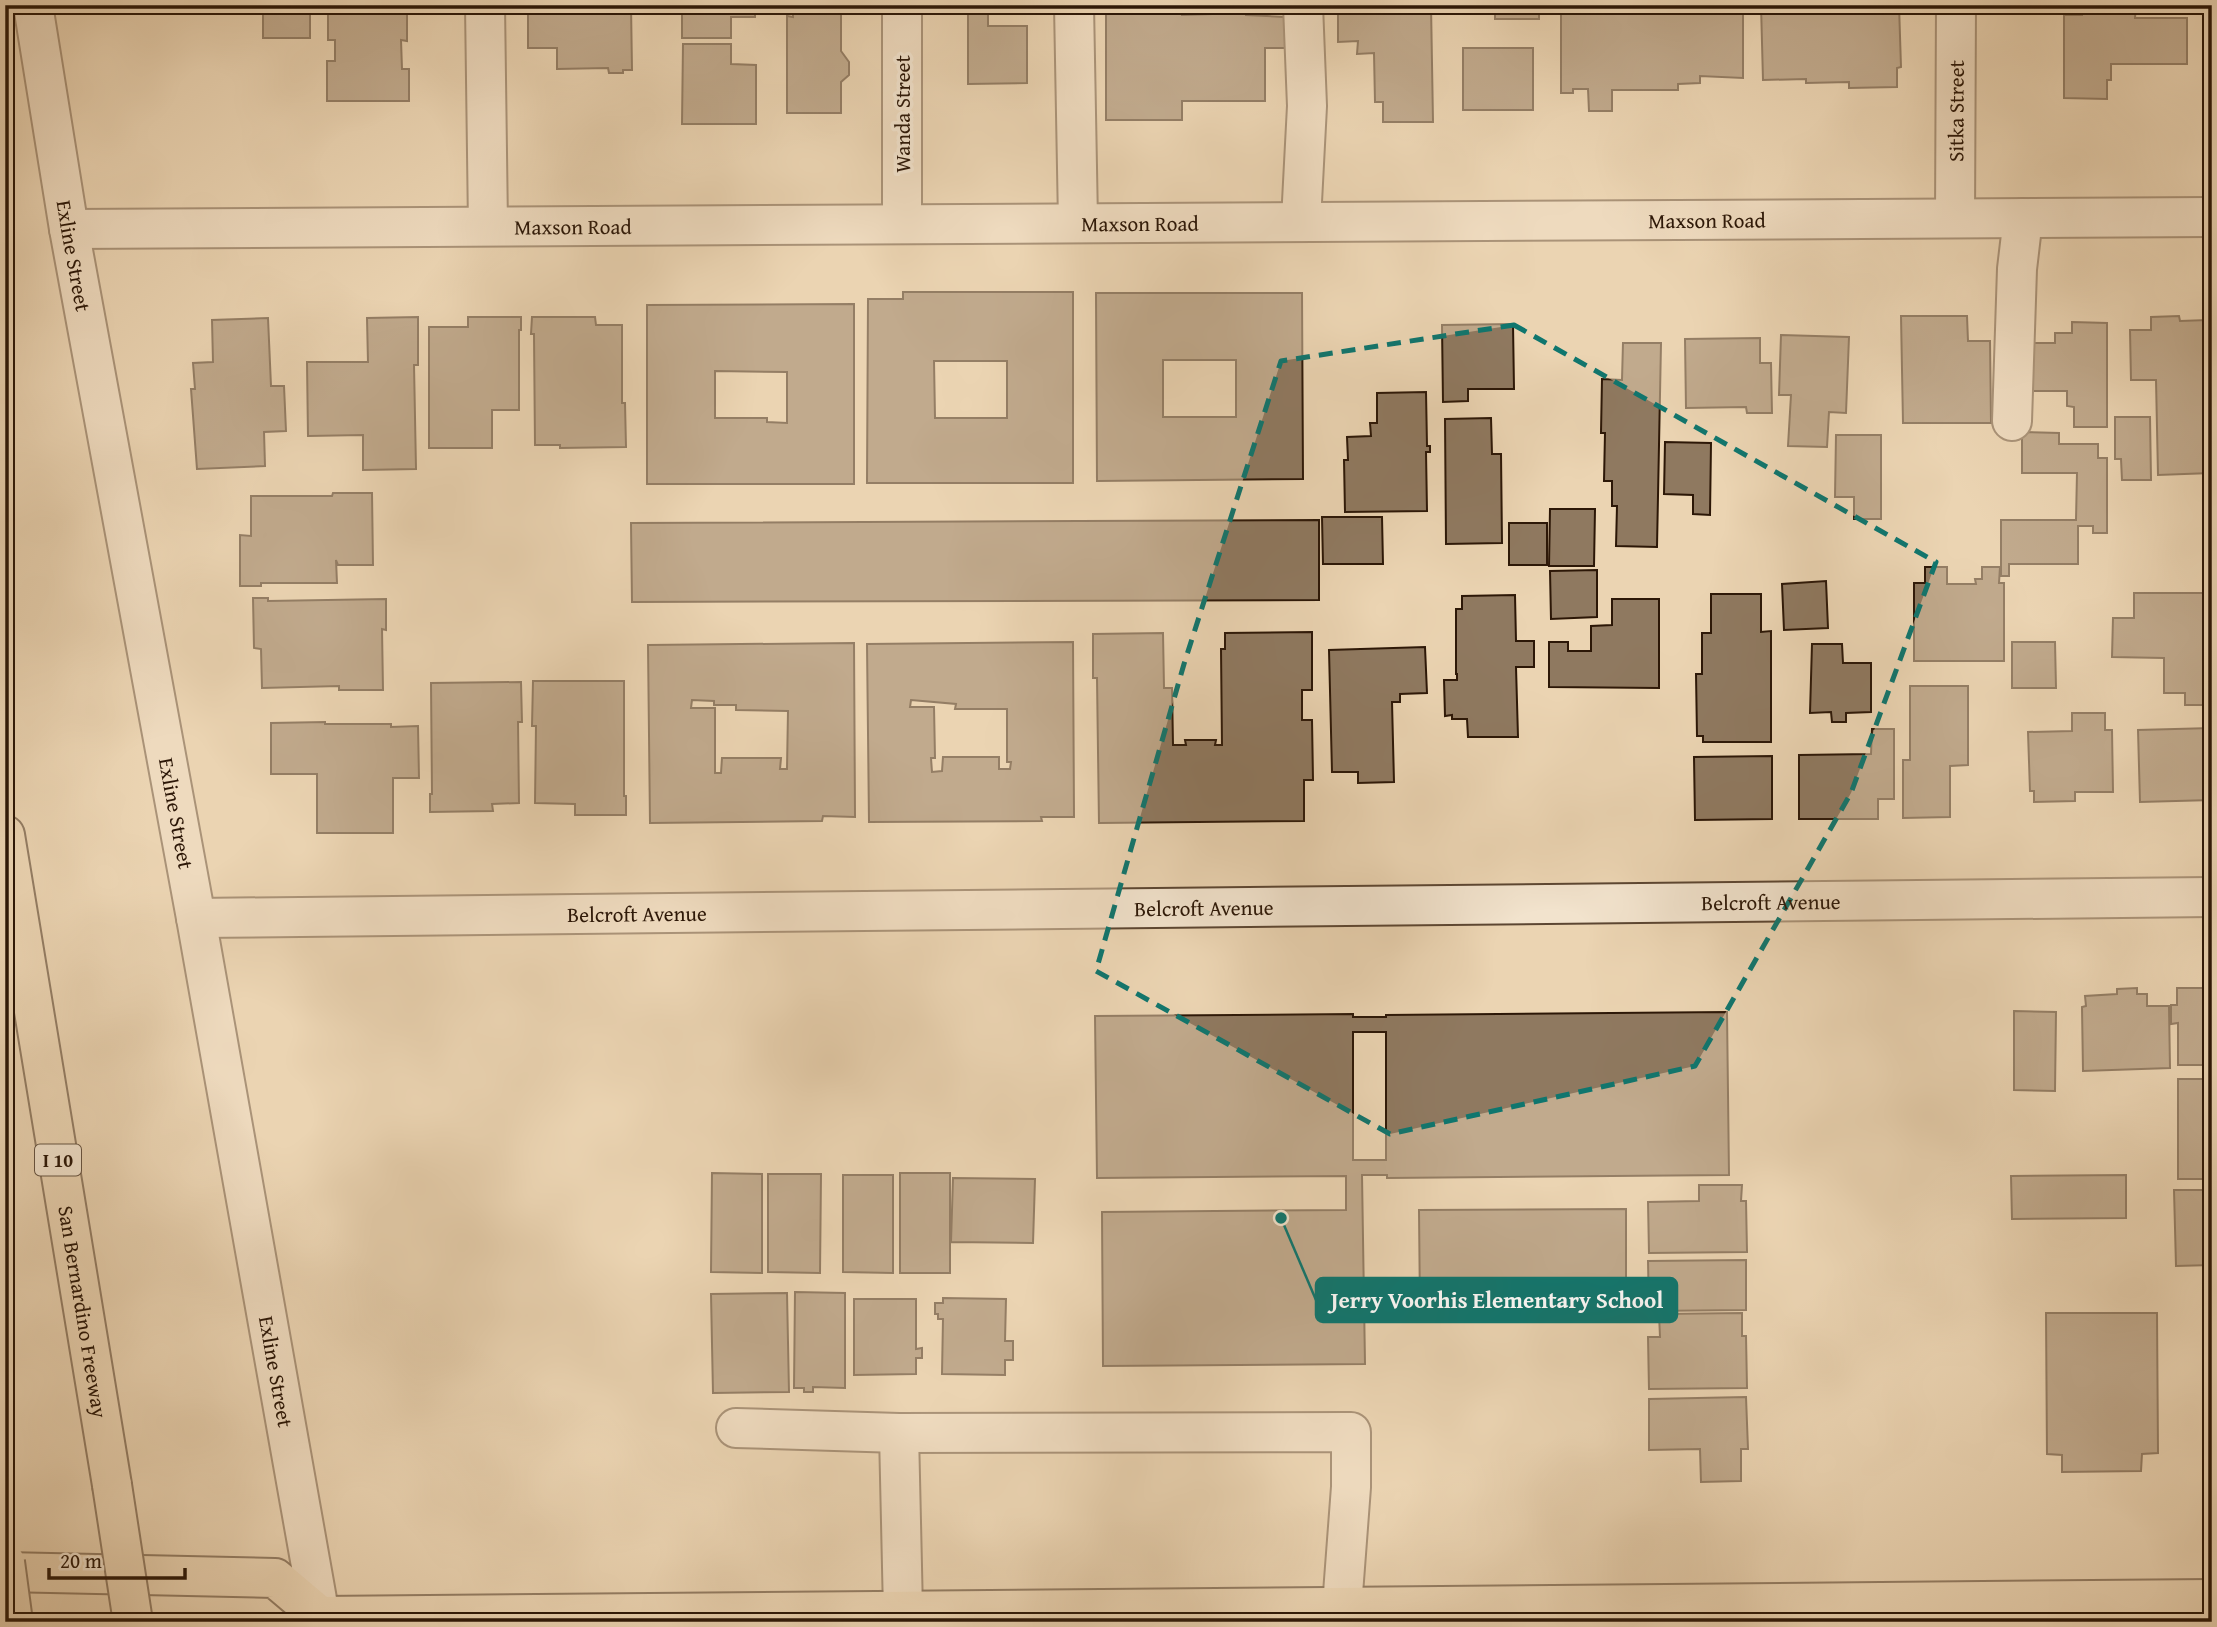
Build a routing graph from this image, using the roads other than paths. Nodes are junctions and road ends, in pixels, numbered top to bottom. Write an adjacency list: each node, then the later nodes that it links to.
1 (33, 5): 14 (street, Exline Street)
2 (485, 5): 13 (street)
3 (902, 5): 12 (street, Wanda Street)
4 (1074, 5): 11 (street)
5 (1303, 5): 10 (street)
6 (1956, 5): 8 (street, Sitka Street)
7 (2212, 217): 9 (street, Maxson Road)
8 (1955, 218): 9 (street, Maxson Road); 10 (street, Maxson Road)
9 (2023, 218): 15 (street)
10 (1301, 221): 11 (street, Maxson Road)
11 (1078, 222): 12 (street, Maxson Road)
12 (902, 223): 13 (street, Maxson Road)
13 (488, 226): 14 (street, Maxson Road)
14 (69, 229): 18 (street, Exline Street)
15 (2012, 421)
16 (5, 835): 28 (main road, San Bernardino Freeway / I 10, bridge)
17 (2212, 897): 18 (street, Belcroft Avenue)
18 (195, 918): 26 (street, Exline Street)
19 (736, 1428): 20 (street)
20 (899, 1433): 24 (street); 25 (street)
21 (5, 1562): 27 (main road, bridge)
22 (5, 1572): 26 (main road)
23 (2212, 1599): 25 (main road)
24 (903, 1611): 25 (main road); 26 (main road)
25 (1323, 1612)
26 (317, 1620)
27 (13, 1622)
28 (133, 1622)

